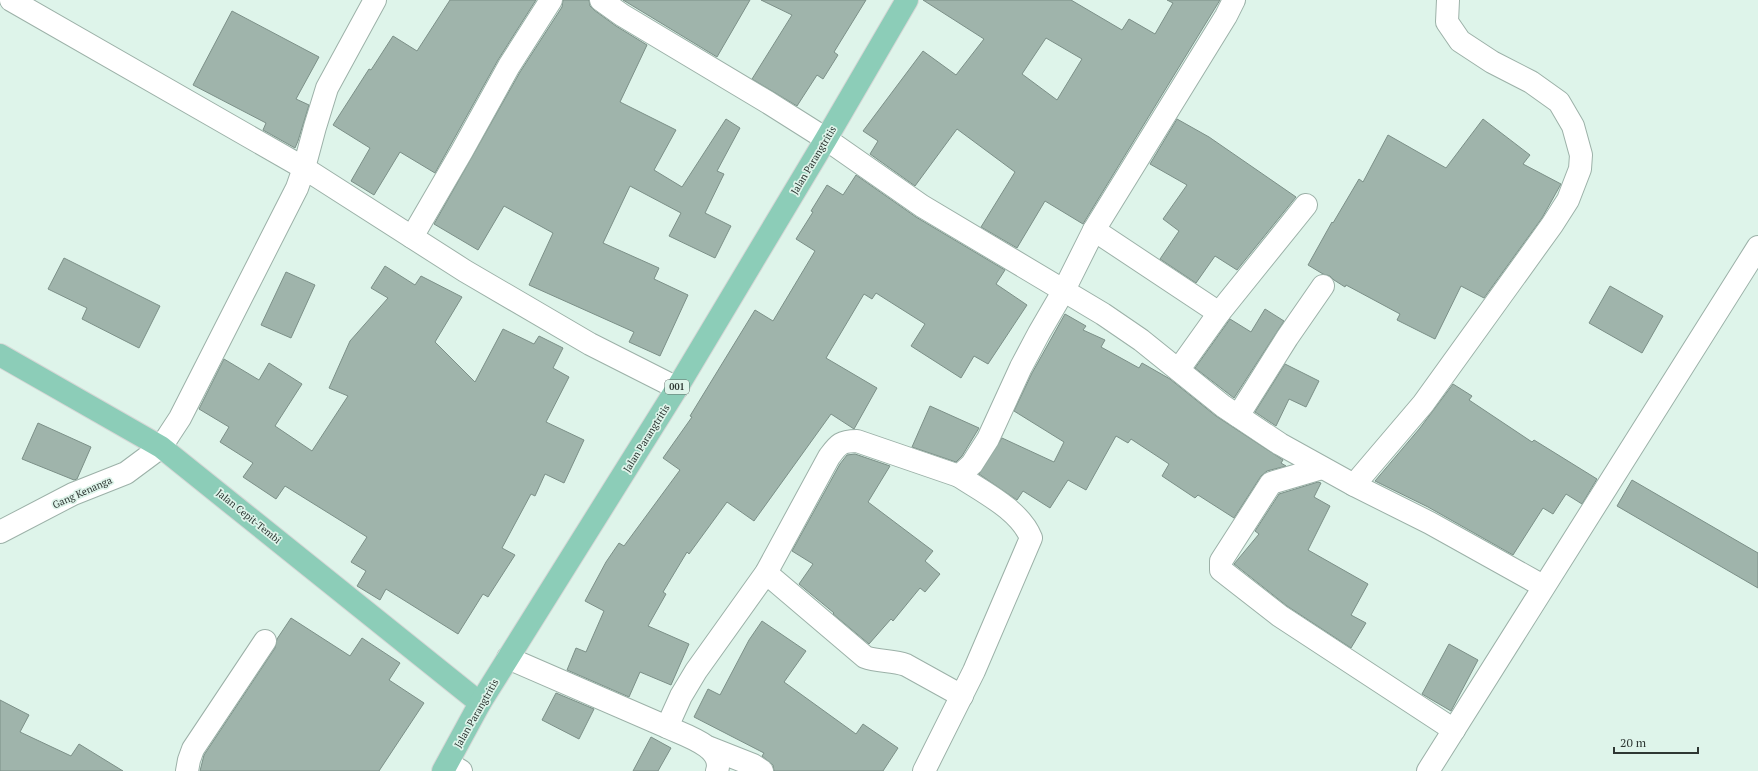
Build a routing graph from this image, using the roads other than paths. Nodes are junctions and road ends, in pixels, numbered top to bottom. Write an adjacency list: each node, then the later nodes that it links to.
1 (11, 0): 9 (street)
2 (375, 0): 9 (street, Gang Kenanga)
3 (551, 0): 12 (street)
4 (602, 0): 8 (street)
5 (908, 0): 8 (main road, Jalan Parangtritis / 001)
6 (1234, 0): 11 (street)
7 (1448, 0): 24 (street)
8 (826, 139): 15 (street); 19 (main road, Jalan Parangtritis / 001)
9 (304, 168): 12 (street); 21 (street, Gang Kenanga)
10 (1306, 205): 16 (street)
11 (1094, 230): 15 (street); 16 (street)
12 (412, 237): 19 (street)
13 (1758, 247): 27 (street)
14 (1323, 286): 20 (street)
15 (1064, 290): 18 (street); 23 (street)
16 (1219, 313): 18 (street)
17 (0, 354): 21 (main road, Jalan Cepit-Tembi)
18 (1179, 369): 20 (street)
19 (677, 388): 29 (main road, Jalan Parangtritis / 001)
20 (1238, 416): 22 (street)
21 (161, 446): 25 (street, Gang Kenanga); 31 (main road, Jalan Cepit-Tembi)
22 (1322, 468): 24 (street); 33 (street)
23 (959, 476): 26 (street); 30 (street)
24 (1354, 485): 27 (street)
25 (0, 532)
26 (766, 573): 30 (street); 32 (street)
27 (1543, 586): 33 (street)
28 (265, 641): 36 (street)
29 (508, 658): 31 (main road, Jalan Parangtritis / 001); 32 (street)
30 (962, 696): 39 (street)
31 (480, 703): 35 (main road, Jalan Parangtritis / 001)
32 (667, 727): 34 (street)
33 (1454, 730): 40 (street)
34 (710, 748): 37 (street); 38 (street)
35 (451, 768)
36 (187, 771)
37 (717, 771)
38 (762, 771)
39 (924, 771)
40 (1428, 771)

